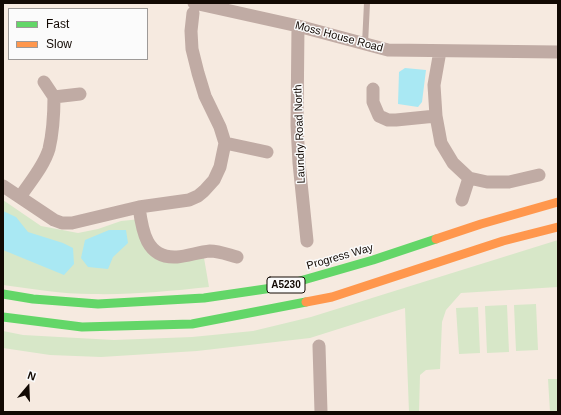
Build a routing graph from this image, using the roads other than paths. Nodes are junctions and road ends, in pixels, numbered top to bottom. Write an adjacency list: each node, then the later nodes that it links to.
1 (367, 3): 4 (lane)
2 (193, 8): 3 (street, Moss House Road); 12 (street)
3 (298, 26): 4 (street, Moss House Road); 22 (street, Laundry Road North)
4 (365, 44): 5 (street, Moss House Road)
5 (440, 51): 6 (street, Moss House Road); 11 (street)
6 (558, 52)
7 (44, 82): 10 (street)
8 (373, 89): 11 (street)
9 (80, 94): 10 (street)
10 (54, 97): 17 (street)
11 (436, 116): 15 (street)
12 (226, 144): 13 (street); 20 (street)
13 (267, 152)
14 (539, 175): 15 (street)
15 (469, 178): 18 (street)
16 (3, 186): 17 (street)
17 (20, 197): 20 (street)
18 (462, 200)
19 (558, 202): 24 (main road, Progress Way / A5230)
20 (139, 207): 23 (street)
21 (558, 227): 27 (main road, A5230)
22 (307, 241)
23 (237, 257)
24 (3, 294)
25 (3, 308): 27 (main road)
26 (3, 317): 27 (main road, A5230)
27 (50, 324)
28 (319, 346): 29 (street)
29 (321, 412)

